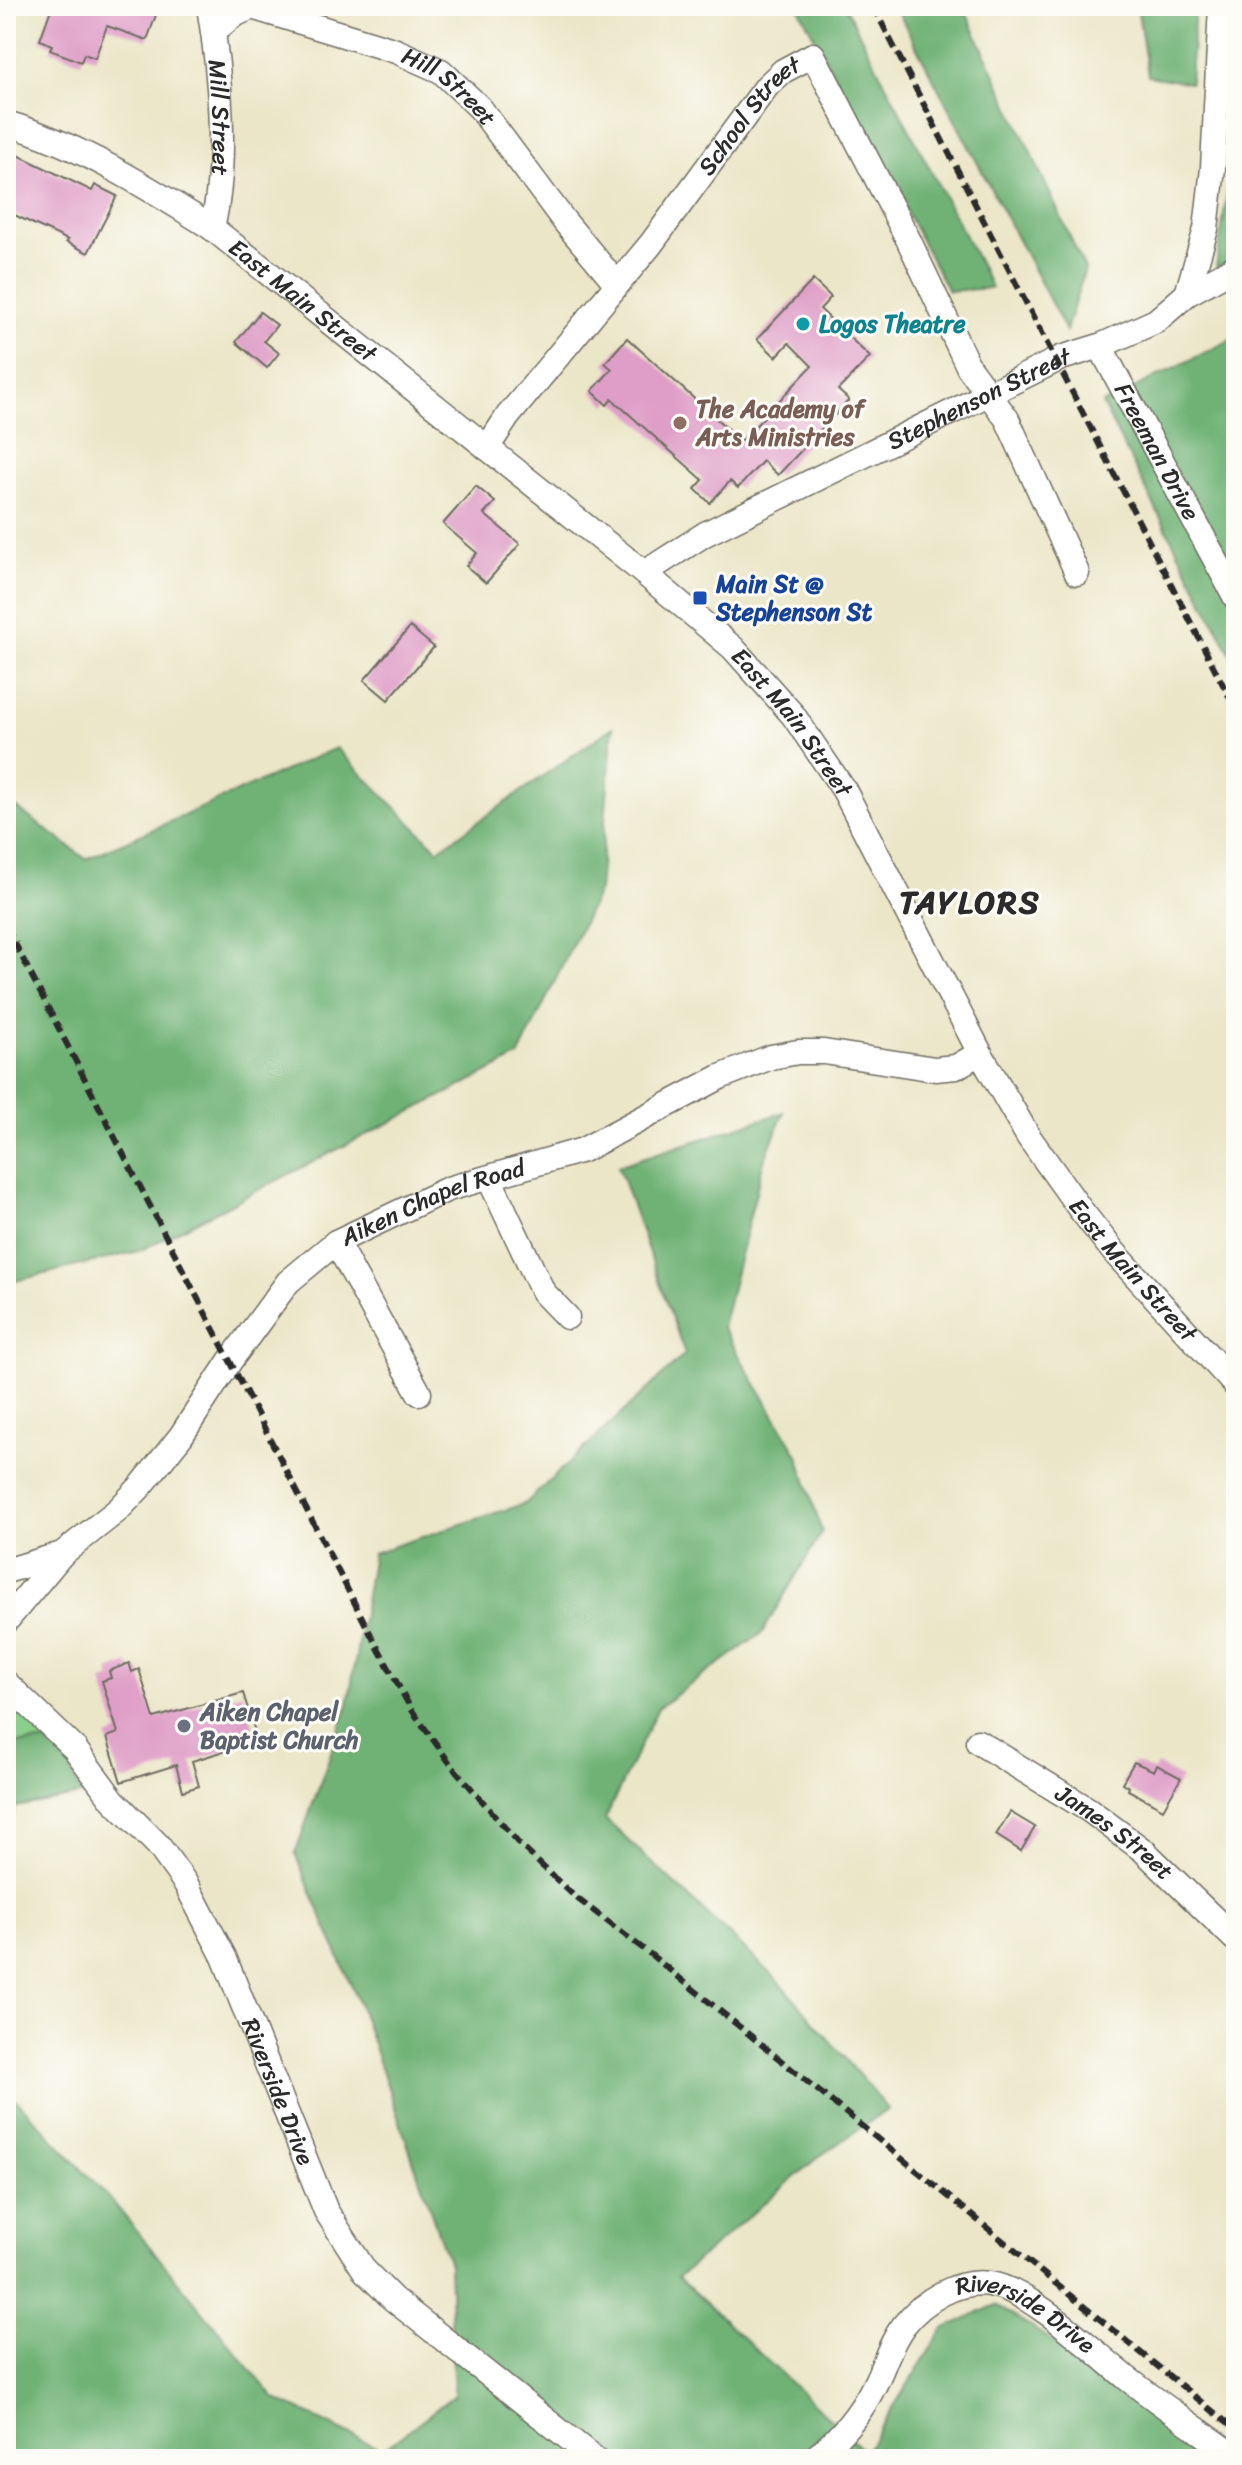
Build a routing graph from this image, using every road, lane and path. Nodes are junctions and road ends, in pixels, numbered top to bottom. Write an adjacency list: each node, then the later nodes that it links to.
1 (209, 6): 3 (street, Mill Street)
2 (1221, 6): 8 (street)
3 (213, 32): 5 (street, Mill Street); 7 (street, Hill Street)
4 (6, 123): 5 (street, East Main Street)
5 (212, 228): 11 (street, East Main Street)
6 (1236, 267): 8 (street, Stephenson Street)
7 (617, 284): 10 (street, School Street); 11 (street, School Street)
8 (1187, 294): 9 (street, Stephenson Street)
9 (1100, 346): 10 (street, Stephenson Street); 14 (street, Freeman Drive)
10 (988, 393): 12 (street, Stephenson Street); 13 (street)
11 (487, 448): 12 (street, East Main Street)
12 (644, 573): 15 (street, East Main Street)
13 (1077, 573)
14 (1236, 598)
15 (980, 1053): 16 (street, Aiken Chapel Road); 19 (street, East Main Street)
16 (489, 1178): 17 (street, Aiken Chapel Road); 18 (street)
17 (336, 1242): 20 (street); 21 (street, Aiken Chapel Road)
18 (567, 1317)
19 (1236, 1386)
20 (419, 1393)
21 (62, 1554): 22 (street, Aiken Chapel Road); 23 (street)
22 (6, 1571)
23 (6, 1621)
24 (6, 1683): 28 (street, Riverside Drive)
25 (978, 1742): 26 (street, James Street)
26 (1236, 1940)
27 (1236, 2457): 29 (street, Riverside Drive)
28 (595, 2459)
29 (814, 2459)

